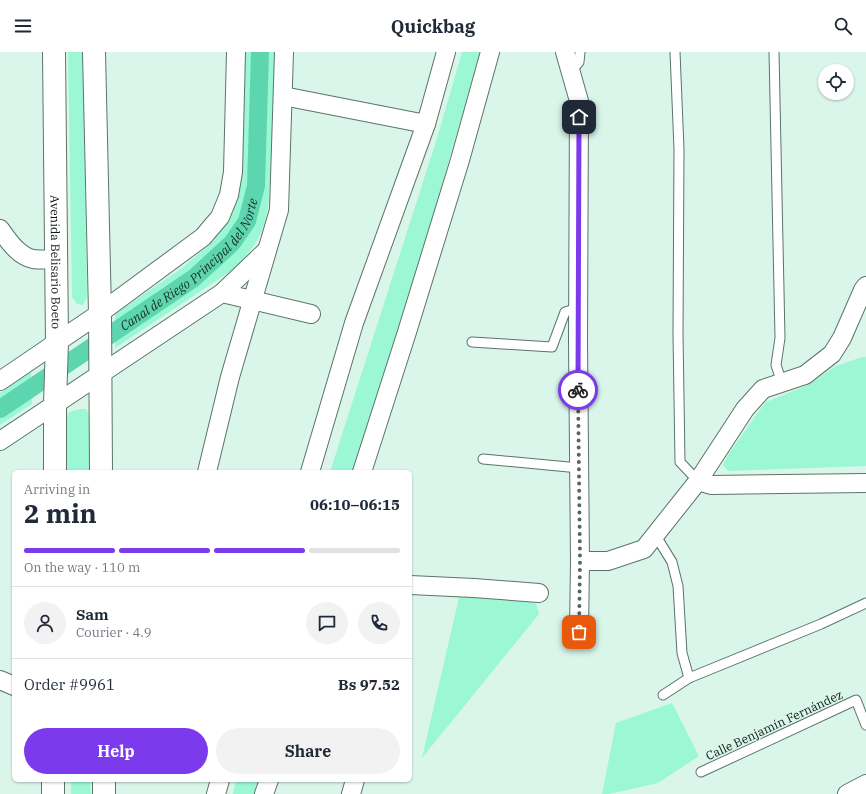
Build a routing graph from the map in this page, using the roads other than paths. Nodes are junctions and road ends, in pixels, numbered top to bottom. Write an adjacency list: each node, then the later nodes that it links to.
1 (54, 52): 16 (street, Avenida Belisario Boeto)
2 (94, 52): 22 (street)
3 (236, 52): 22 (street)
4 (284, 52): 12 (street)
5 (446, 52): 13 (street)
6 (490, 52): 36 (street)
7 (565, 52): 11 (street)
8 (580, 52): 11 (lane)
9 (675, 52): 37 (lane)
10 (774, 52): 27 (lane)
11 (571, 72): 20 (street)
12 (283, 96): 13 (street); 15 (street)
13 (426, 124): 35 (street)
14 (0, 229): 16 (street)
15 (267, 250): 18 (street); 19 (street)
16 (56, 260): 24 (street, Avenida Belisario Boeto)
17 (865, 290): 27 (street)
18 (222, 293): 19 (street); 25 (street)
19 (252, 300): 21 (street); 34 (street)
20 (578, 308): 23 (lane); 31 (street)
21 (311, 314)
22 (100, 320): 24 (street); 25 (street)
23 (472, 342)
24 (57, 350): 26 (street); 28 (street, Avenida Belisario Boeto)
25 (100, 366): 28 (street); 33 (street)
26 (0, 381)
27 (782, 383): 37 (street)
28 (55, 397): 29 (street); 32 (street, Avenida Belisario Boeto)
29 (0, 441)
30 (483, 459): 31 (lane)
31 (580, 468): 40 (street)
32 (55, 470)
33 (101, 470)
34 (207, 470)
35 (311, 470)
36 (363, 470)
37 (698, 481): 38 (street); 39 (street)
38 (866, 483)
39 (656, 536): 40 (street); 45 (lane)
40 (580, 561): 44 (street)
41 (412, 585): 42 (street)
42 (539, 593)
43 (866, 603): 45 (lane)
44 (579, 632)
45 (689, 678): 48 (lane)
46 (0, 680): 47 (street)
47 (12, 685)
48 (663, 695)
49 (866, 725): 50 (lane, Calle Benjamín Fernández)
50 (701, 772)
51 (53, 782): 58 (street)
52 (104, 782): 59 (street)
53 (206, 782): 60 (street)
54 (219, 782): 61 (street)
55 (267, 782): 62 (street)
56 (354, 782): 63 (street)
57 (866, 784): 64 (street)
58 (53, 794)
59 (104, 794)
60 (207, 794)
61 (216, 794)
62 (264, 794)
63 (351, 794)
64 (847, 794)

